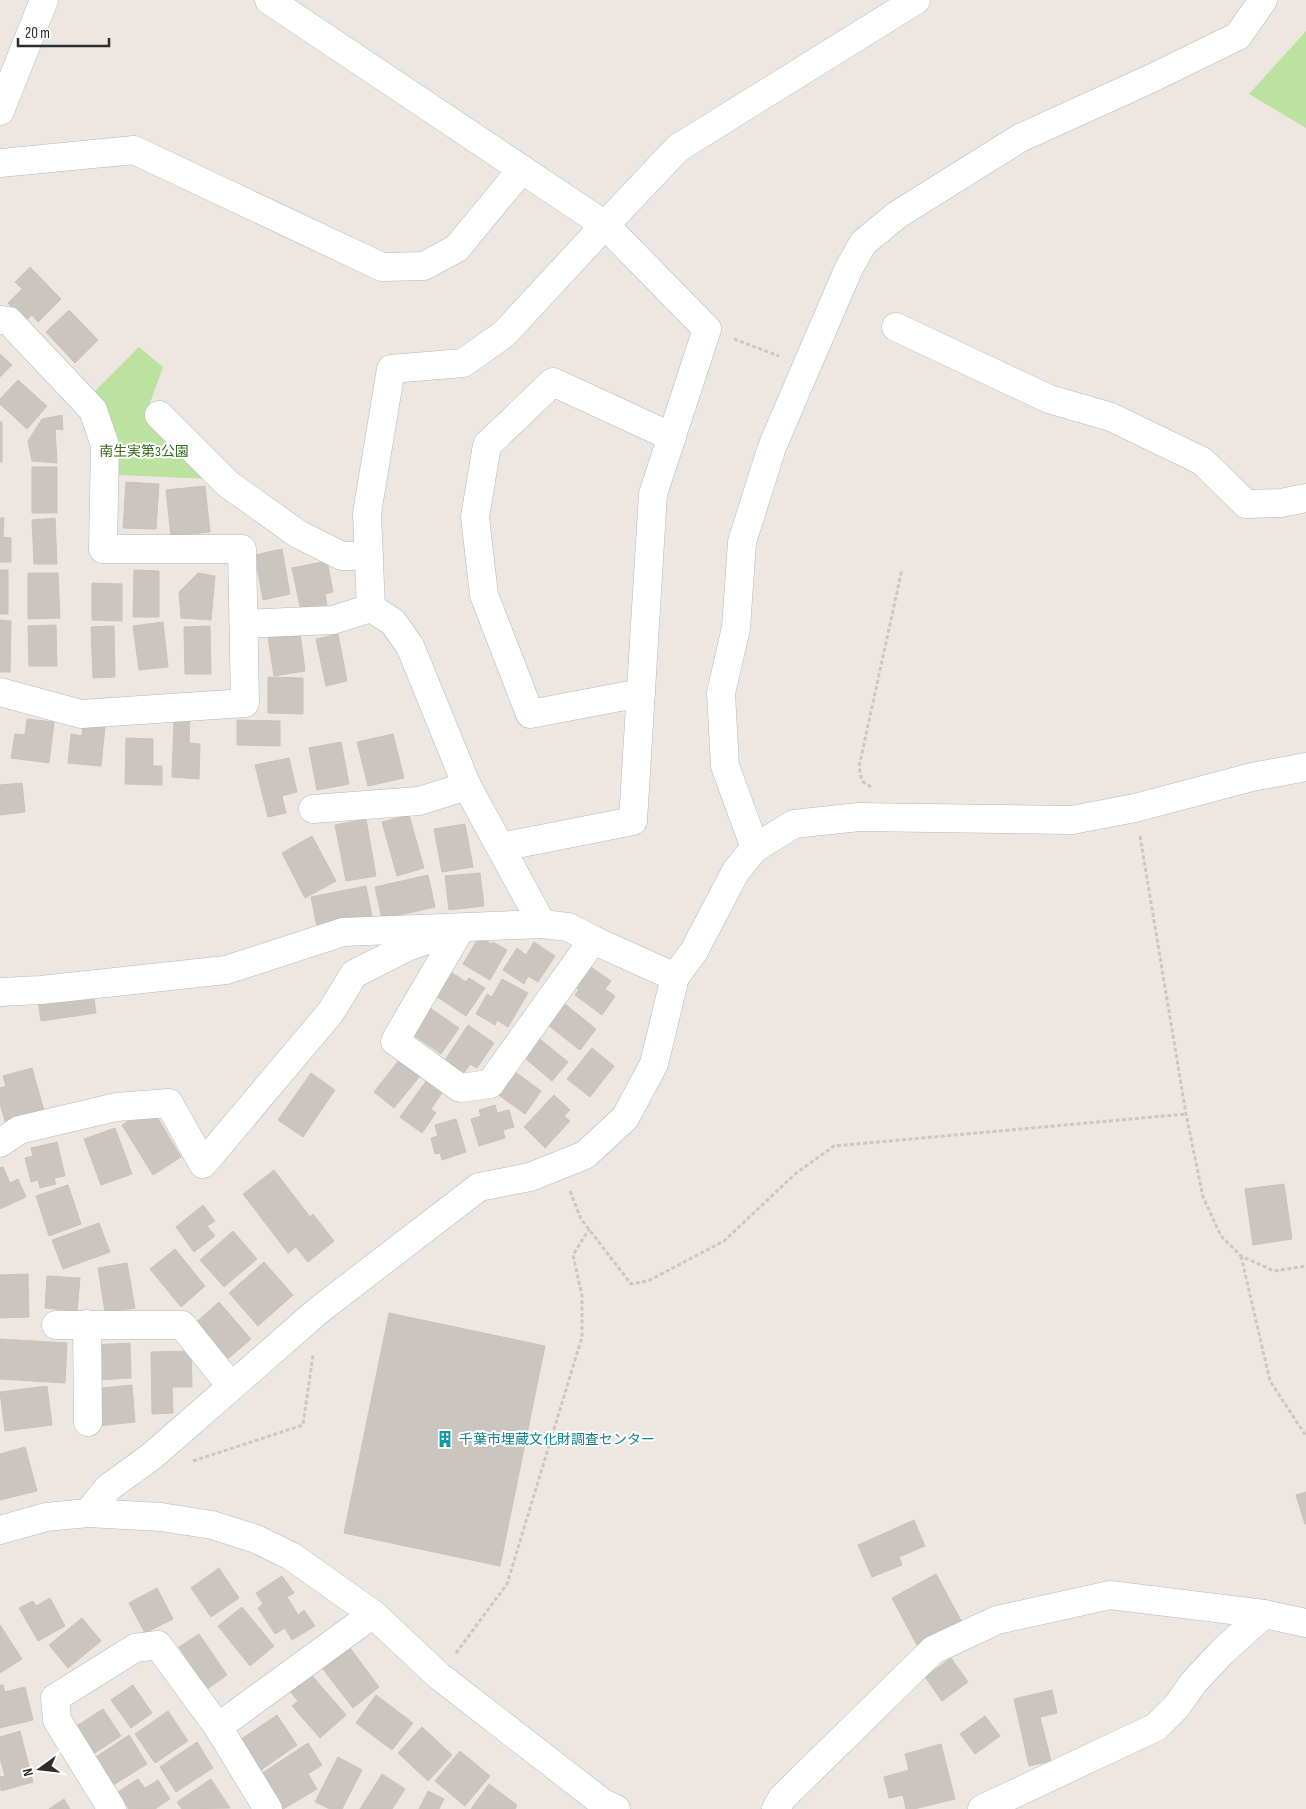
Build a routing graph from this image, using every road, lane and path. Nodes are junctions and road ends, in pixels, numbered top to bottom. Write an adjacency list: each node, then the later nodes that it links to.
1 (44, 0): 5 (street)
2 (269, 0): 7 (street)
3 (1263, 0): 12 (street)
4 (906, 3): 8 (street)
5 (0, 111)
6 (0, 163): 7 (street)
7 (522, 169): 8 (street)
8 (605, 225): 11 (street); 16 (street)
9 (0, 320): 19 (street)
10 (896, 327): 15 (street)
11 (708, 329): 12 (path); 14 (street)
12 (807, 366): 28 (street)
13 (160, 415): 16 (street)
14 (672, 437): 21 (street); 21 (street)
15 (1306, 498)
16 (369, 556): 18 (street)
17 (902, 569): 24 (path)
18 (371, 608): 19 (street); 23 (street)
19 (245, 624): 20 (street)
20 (0, 692)
21 (641, 693): 27 (street)
22 (1306, 767): 25 (street)
23 (467, 786): 26 (street); 27 (street)
24 (876, 790)
25 (1135, 808): 28 (street); 34 (path)
26 (313, 809)
27 (501, 847): 29 (street)
28 (755, 848): 32 (street)
29 (542, 924): 30 (street); 31 (street)
30 (460, 928): 31 (street); 33 (street); 35 (street)
31 (592, 940): 32 (street)
32 (674, 977): 36 (street)
33 (0, 992)
34 (1186, 1114): 37 (path); 38 (path)
35 (0, 1142)
36 (559, 1166): 37 (path); 40 (street)
37 (589, 1229): 52 (path)
38 (1241, 1256): 39 (path); 45 (path)
39 (1306, 1266)
40 (319, 1310): 43 (street); 46 (path)
41 (87, 1324): 42 (street); 43 (street); 44 (street)
42 (56, 1325)
43 (231, 1386): 47 (street)
44 (88, 1422)
45 (1306, 1436)
46 (192, 1461)
47 (88, 1513): 48 (street); 49 (street)
48 (2, 1526)
49 (373, 1614): 52 (street); 53 (street)
50 (1264, 1614): 51 (street); 57 (street); 58 (street)
51 (1306, 1622)
52 (439, 1676): 56 (street)
53 (218, 1727): 54 (street); 55 (street)
54 (112, 1809)
55 (268, 1809)
56 (616, 1809)
57 (776, 1809)
58 (982, 1809)

